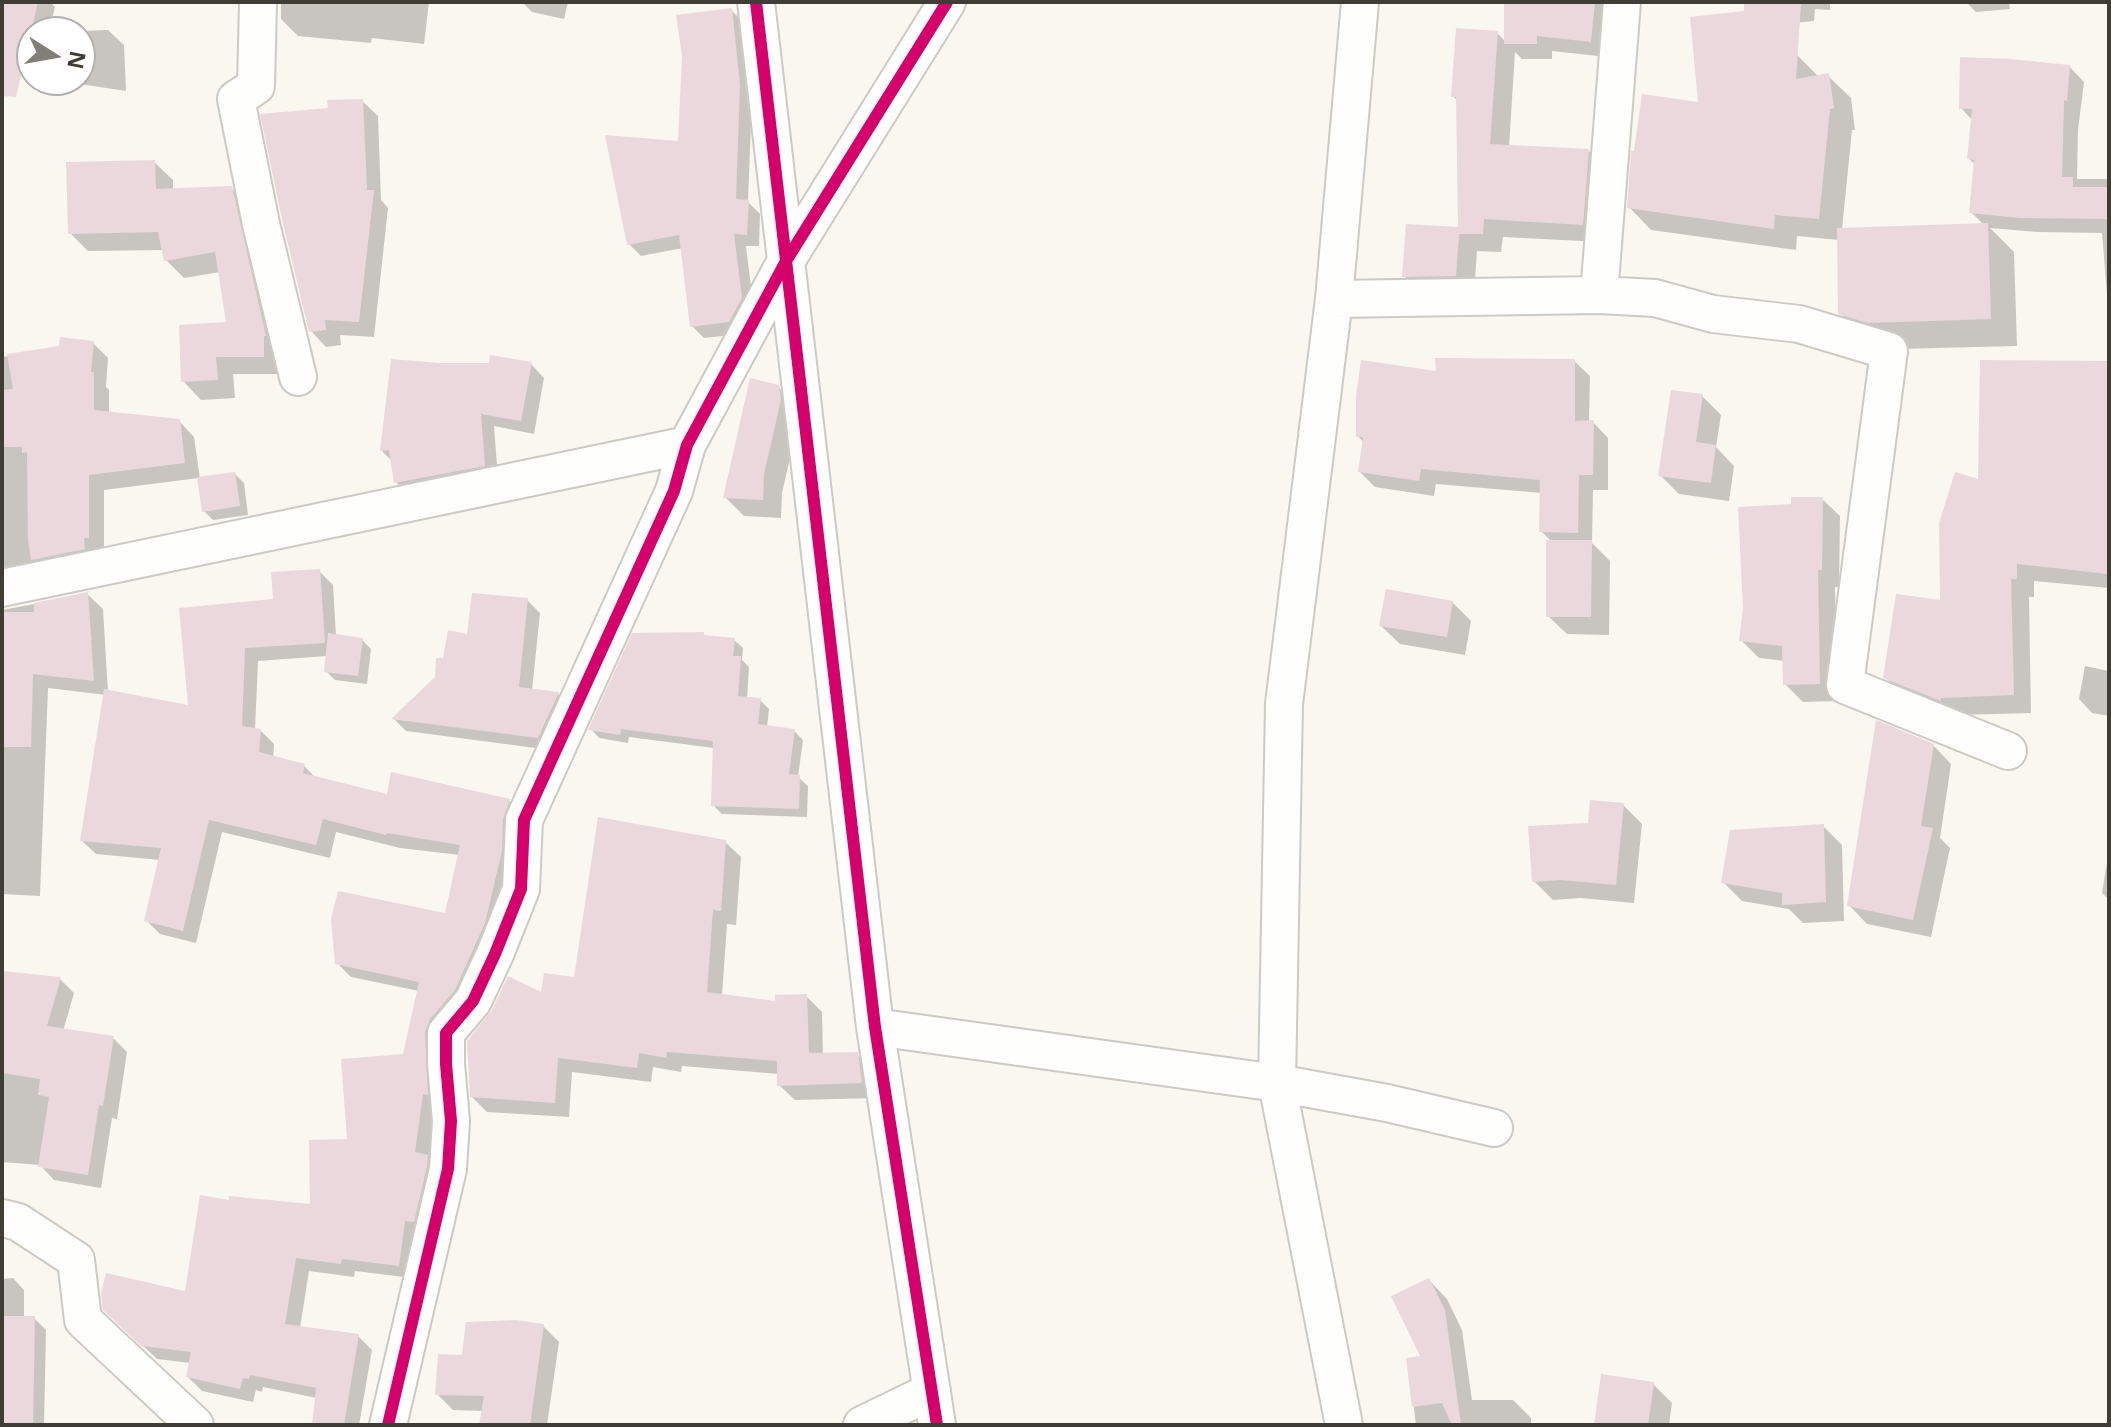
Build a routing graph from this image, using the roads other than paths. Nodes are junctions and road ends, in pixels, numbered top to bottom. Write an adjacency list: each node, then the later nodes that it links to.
1 (258, 2): 9 (street)
2 (756, 2): 6 (street)
3 (947, 2): 6 (street)
4 (1360, 2): 8 (street)
5 (1622, 2): 7 (street)
6 (786, 261): 10 (street); 13 (street)
7 (1599, 295): 8 (street); 12 (street)
8 (1334, 299): 14 (street)
9 (298, 377)
10 (687, 445): 11 (street); 19 (street)
11 (2, 588)
12 (2008, 751)
13 (875, 1027): 14 (street); 17 (street)
14 (1277, 1083): 15 (street); 21 (street)
15 (1494, 1128)
16 (2, 1218): 18 (street)
17 (934, 1408): 20 (street)
18 (195, 1425)
19 (388, 1425)
20 (862, 1425)
21 (1344, 1425)

